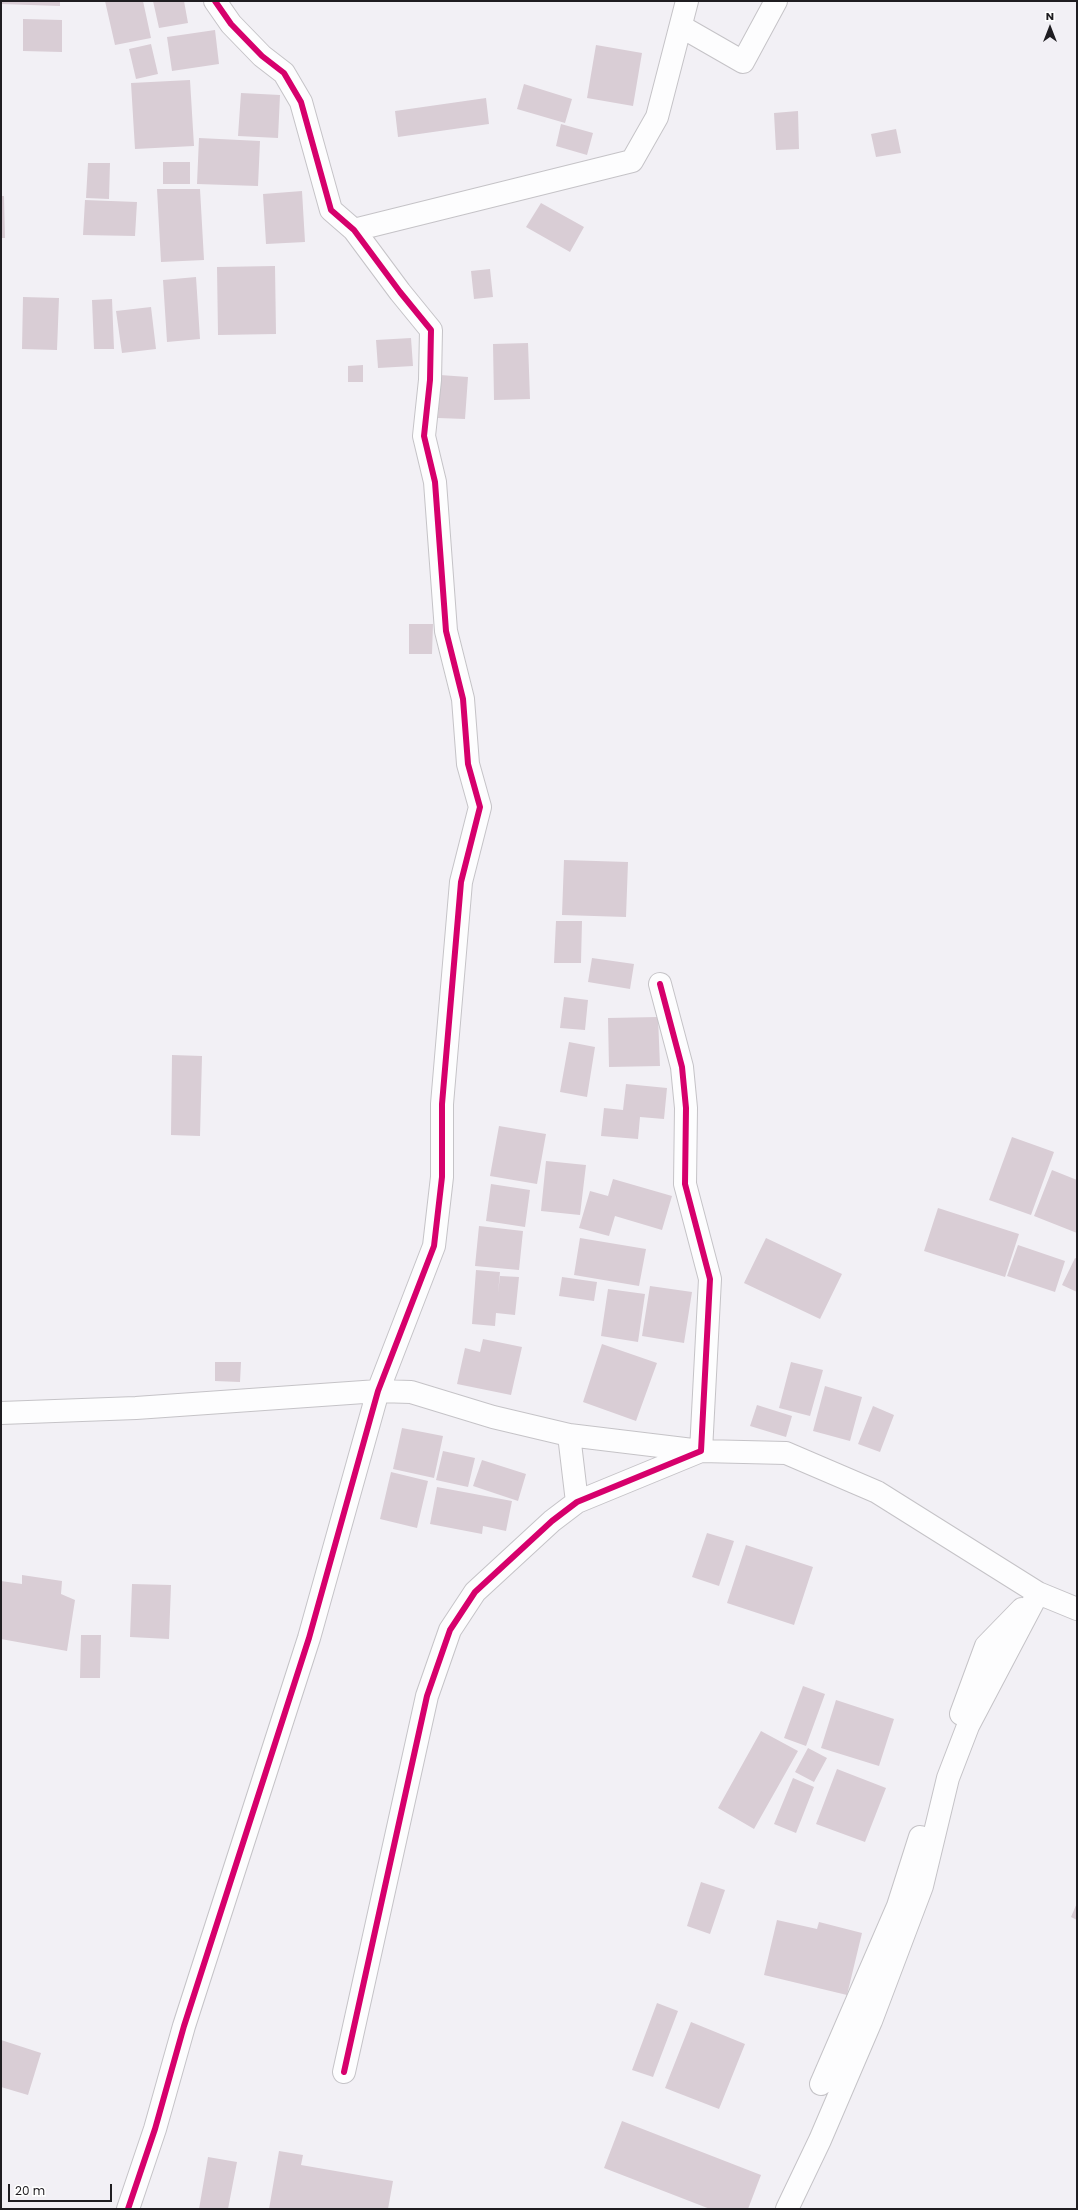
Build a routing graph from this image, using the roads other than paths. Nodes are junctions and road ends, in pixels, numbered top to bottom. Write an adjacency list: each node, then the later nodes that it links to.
1 (214, 1): 5 (street)
2 (687, 1): 4 (street)
3 (776, 1): 4 (street)
4 (682, 27): 5 (street)
5 (354, 230): 7 (street)
6 (660, 984): 10 (street)
7 (378, 1391): 8 (street); 9 (street); 16 (street)
8 (1, 1413)
9 (569, 1435): 10 (street); 11 (street)
10 (701, 1451): 11 (street); 12 (street)
11 (577, 1502): 14 (street)
12 (1038, 1593): 13 (street); 15 (street); 17 (street)
13 (1077, 1609)
14 (344, 2072)
15 (821, 2084)
16 (128, 2209)
17 (787, 2209)

